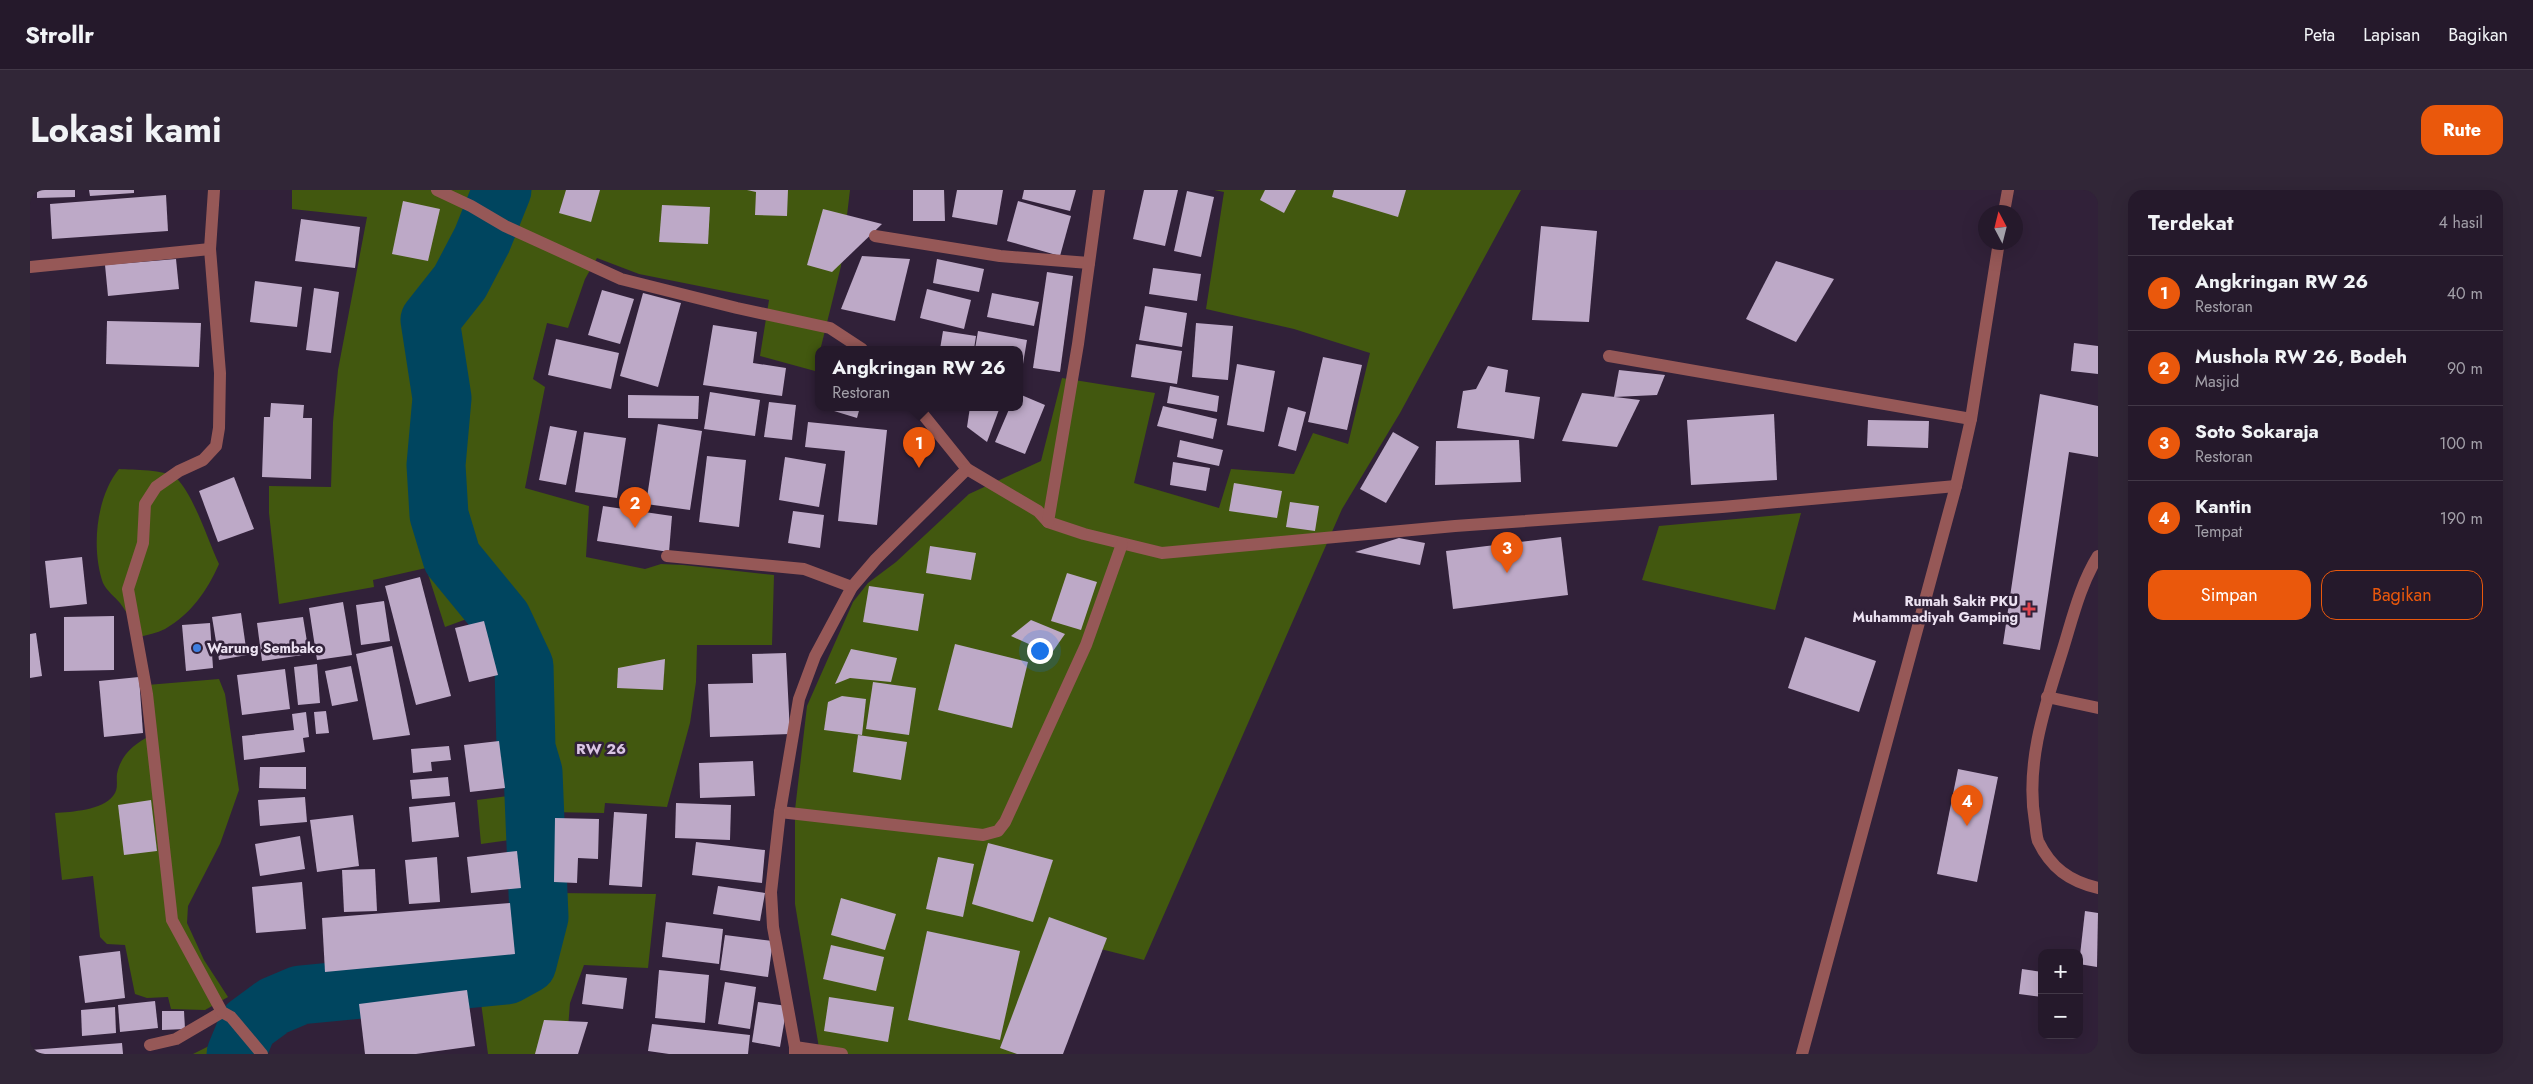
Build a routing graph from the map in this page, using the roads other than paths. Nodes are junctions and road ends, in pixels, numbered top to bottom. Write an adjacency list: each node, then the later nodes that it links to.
1 (214, 190): 7 (street)
2 (437, 190): 11 (street)
3 (1100, 190): 9 (street)
4 (2008, 190): 5 (street)
5 (2005, 205)
6 (876, 236): 9 (street)
7 (210, 248): 10 (street); 26 (street)
8 (1998, 250): 14 (street)
9 (1089, 263): 17 (street)
10 (30, 267)
11 (857, 346)
12 (1609, 356): 14 (street)
13 (920, 411): 15 (street)
14 (1971, 419): 16 (street)
15 (967, 469): 17 (street); 21 (street)
16 (1956, 486): 18 (street); 31 (street)
17 (1048, 522): 18 (street)
18 (1122, 544): 24 (street)
19 (667, 556): 21 (street)
20 (2098, 556): 22 (street)
21 (852, 587): 24 (street)
22 (2047, 696): 23 (street); 25 (street)
23 (2098, 708)
24 (780, 812): 28 (street)
25 (2098, 888)
26 (222, 1015): 27 (street); 29 (street)
27 (150, 1045)
28 (795, 1050): 30 (street)
29 (262, 1054)
30 (842, 1054)
31 (1802, 1054)

